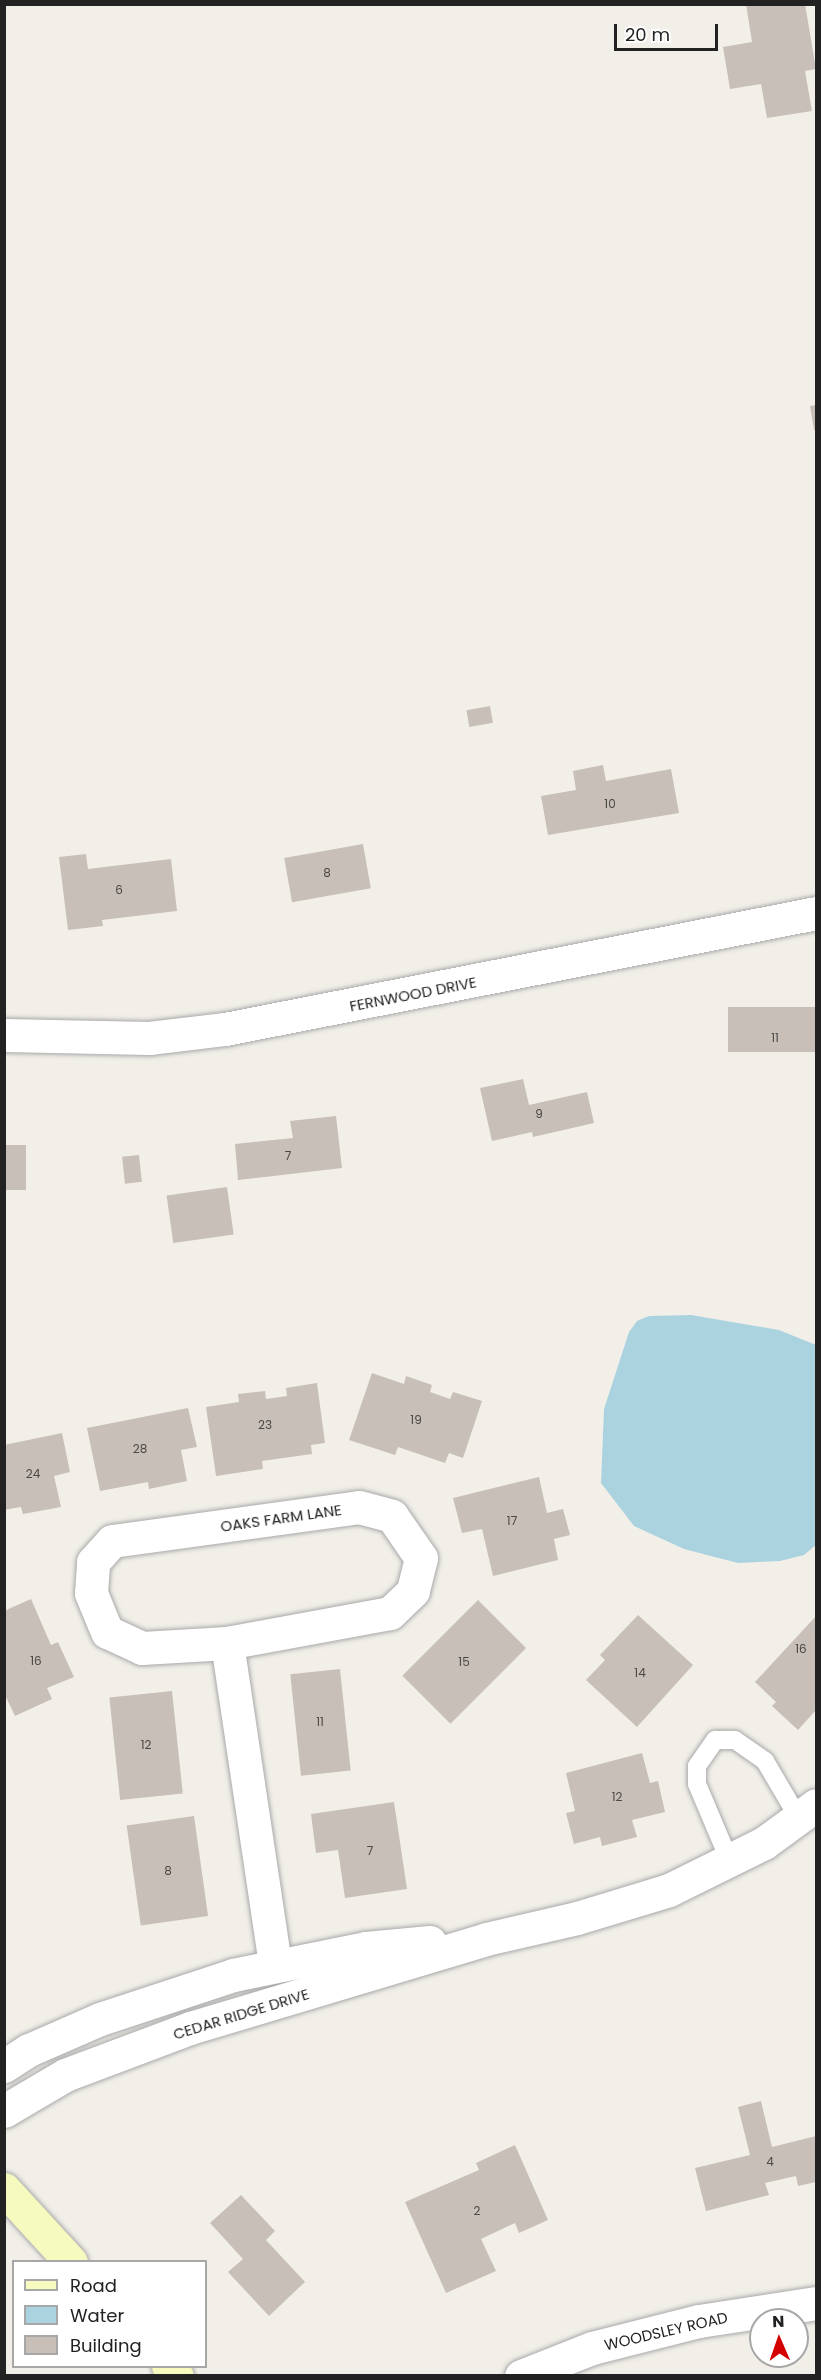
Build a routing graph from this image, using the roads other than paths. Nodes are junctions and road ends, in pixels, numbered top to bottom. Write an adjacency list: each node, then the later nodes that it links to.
1 (816, 913): 2 (street, FERNWOOD DRIVE)
2 (4, 1035)
3 (227, 1643): 3 (street, OAKS FARM LANE); 7 (street)
4 (808, 1812): 5 (street, CEDAR RIDGE DRIVE); 5 (lane)
5 (730, 1862): 6 (street, CEDAR RIDGE DRIVE)
6 (486, 1939): 7 (street, CEDAR RIDGE DRIVE); 9 (street, CEDAR RIDGE DRIVE)
7 (275, 1965): 8 (street, CEDAR RIDGE DRIVE)
8 (4, 2066)
9 (4, 2111)
10 (4, 2189): 11 (main road)
11 (69, 2260)
12 (816, 2303): 13 (street, WOODSLEY ROAD)
13 (521, 2376)

